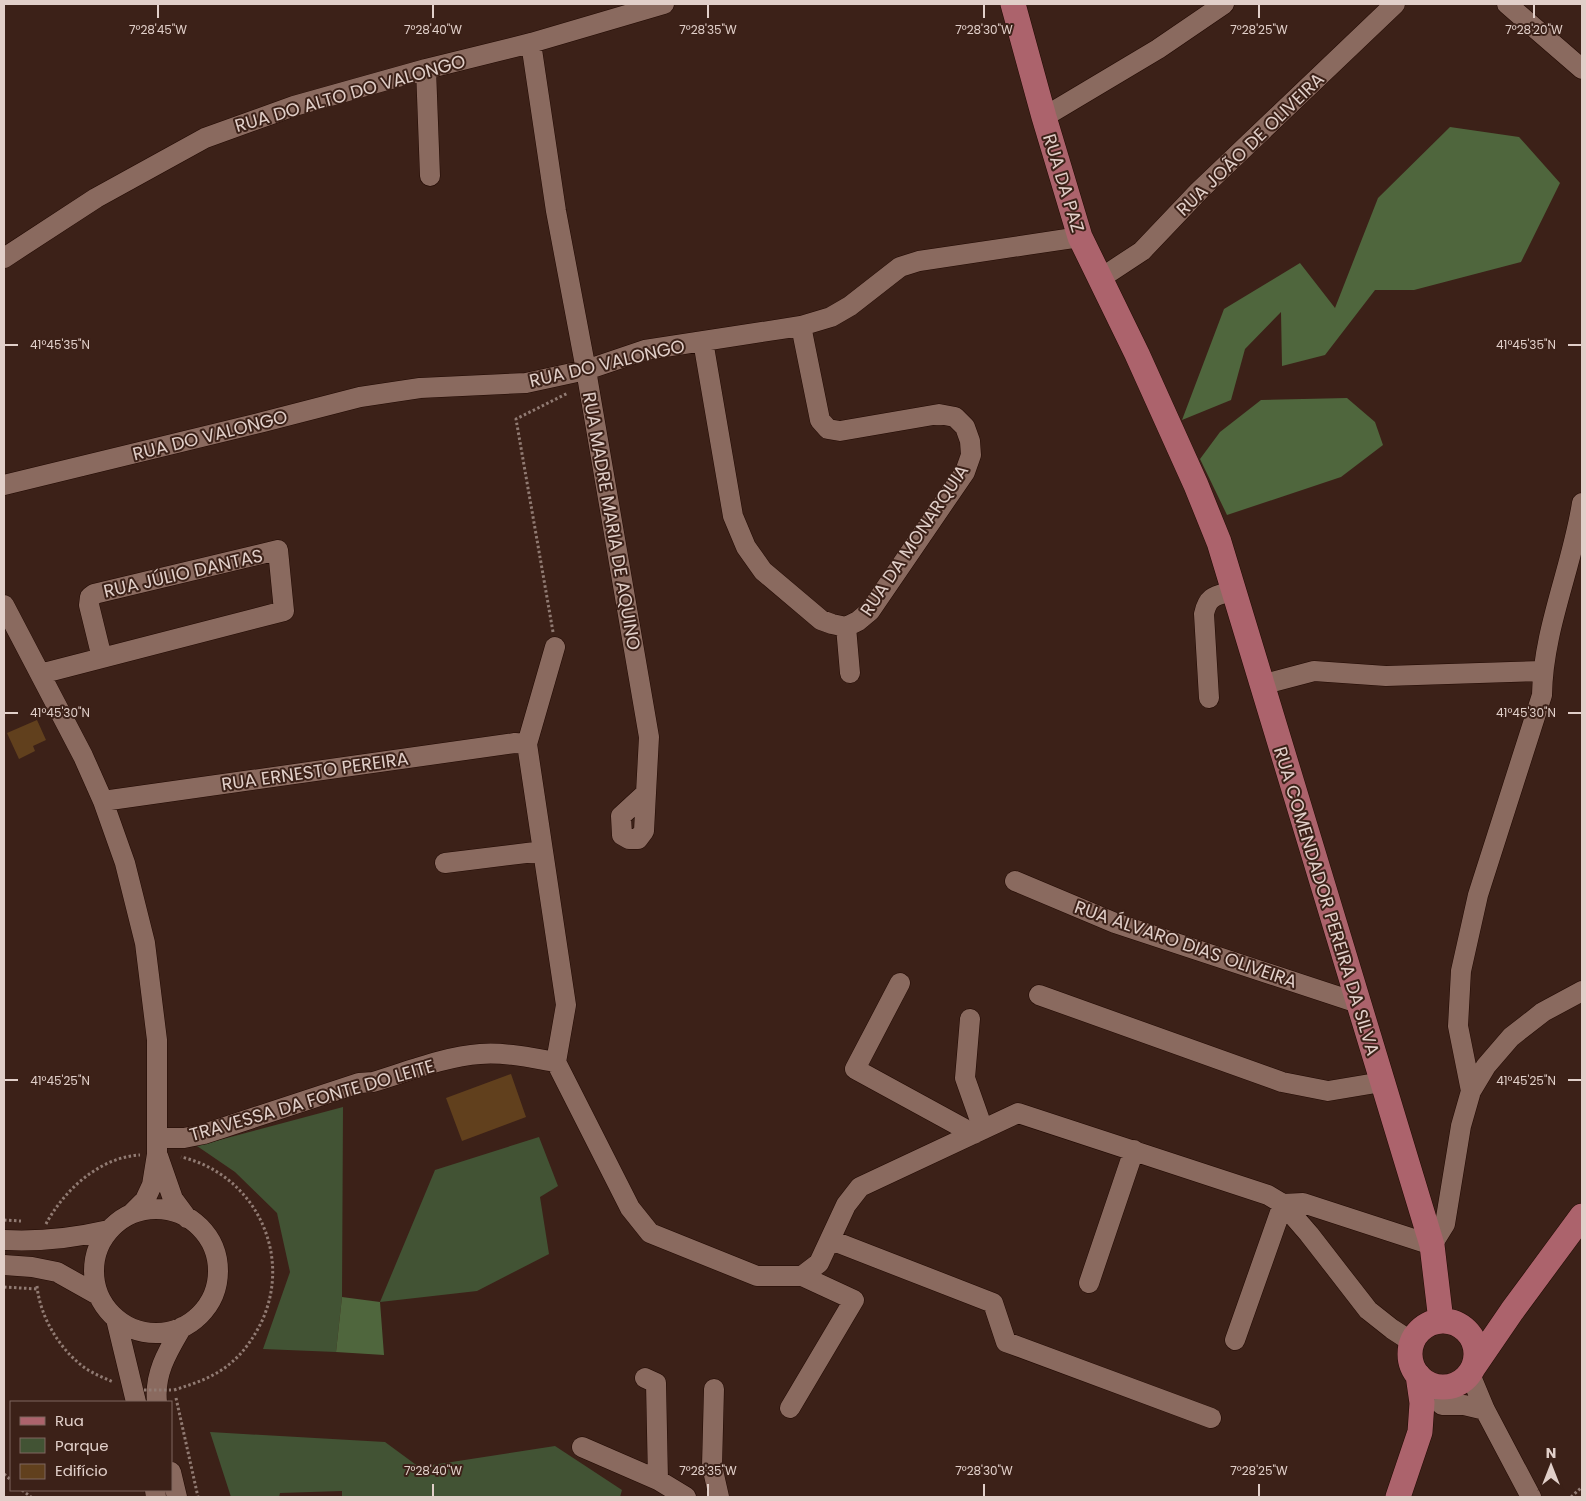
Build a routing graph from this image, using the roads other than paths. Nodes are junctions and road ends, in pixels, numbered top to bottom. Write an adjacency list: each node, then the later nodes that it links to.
1 (664, 4): 6 (street, RUA DO ALTO DO VALONGO)
2 (1224, 4): 9 (street)
3 (1395, 4): 13 (street, RUA JOÃO DE OLIVEIRA)
4 (1507, 4): 7 (street)
5 (1016, 5): 9 (main road, RUA DA PAZ)
6 (531, 43): 8 (street, RUA DO ALTO DO VALONGO); 16 (street, RUA MADRE MARIA DE AQUINO)
7 (1582, 68)
8 (426, 69): 10 (street); 12 (street, RUA DO ALTO DO VALONGO)
9 (1044, 117): 11 (main road, RUA DA PAZ)
10 (430, 176)
11 (1080, 237): 13 (main road, RUA DA PAZ); 14 (street, RUA DO VALONGO)
12 (4, 258)
13 (1101, 278): 18 (main road, RUA DA PAZ)
14 (801, 326): 15 (street, RUA DO VALONGO); 22 (street, RUA DA MONARQUIA)
15 (702, 341): 16 (street, RUA DO VALONGO); 22 (street)
16 (586, 370): 17 (street, RUA DO VALONGO); 31 (street, RUA MADRE MARIA DE AQUINO)
17 (4, 485)
18 (1196, 485): 20 (main road, RUA COMENDADOR PEREIRA DA SILVA)
19 (1582, 503): 25 (street)
20 (1233, 591): 28 (main road, RUA COMENDADOR PEREIRA DA SILVA); 29 (street)
21 (4, 605): 27 (street)
22 (846, 626): 26 (street)
23 (555, 647): 30 (street)
24 (102, 658): 24 (street, RUA JÚLIO DANTAS); 27 (street)
25 (1542, 671): 28 (street); 43 (street)
26 (850, 673)
27 (40, 674): 32 (street)
28 (1261, 685): 39 (main road, RUA COMENDADOR PEREIRA DA SILVA)
29 (1209, 698)
30 (528, 744): 32 (street, RUA ERNESTO PEREIRA); 33 (street)
31 (646, 793)
32 (103, 801): 45 (street)
33 (543, 851): 34 (street); 41 (street)
34 (445, 863)
35 (1015, 881): 39 (street, RUA ÁLVARO DIAS OLIVEIRA)
36 (900, 983): 44 (street)
37 (1582, 992): 43 (street)
38 (1039, 995): 42 (street)
39 (1358, 1004): 42 (main road, RUA COMENDADOR PEREIRA DA SILVA)
40 (970, 1018): 44 (street)
41 (556, 1062): 45 (street, TRAVESSA DA FONTE DO LEITE); 56 (street)
42 (1382, 1082): 54 (main road, RUA COMENDADOR PEREIRA DA SILVA)
43 (1471, 1090): 54 (street)
44 (978, 1131): 46 (street); 53 (street)
45 (157, 1146): 48 (street); 50 (street)
46 (1134, 1150): 47 (street); 57 (street)
47 (1283, 1204): 54 (street); 63 (street); 64 (street)
48 (132, 1214): 50 (street); 51 (street)
49 (1582, 1216): 59 (main road)
50 (187, 1218): 62 (street)
51 (109, 1230): 52 (street); 58 (street)
52 (4, 1240)
53 (831, 1240): 56 (street); 73 (street)
54 (1432, 1245): 61 (main road, RUA COMENDADOR PEREIRA DA SILVA)
55 (4, 1265): 58 (street)
56 (802, 1276): 71 (street)
57 (1089, 1283)
58 (98, 1295): 60 (street)
59 (1512, 1311): 61 (main road); 65 (main road)
60 (116, 1319): 62 (street); 69 (street)
61 (1450, 1323): 64 (main road); 65 (main road)
62 (182, 1328): 69 (street)
63 (1235, 1340)
64 (1412, 1342): 66 (main road)
65 (1469, 1374): 66 (main road); 70 (main road); 72 (street)
66 (1418, 1375): 74 (main road)
67 (645, 1378): 77 (street)
68 (714, 1389): 80 (street)
69 (156, 1395)
70 (1442, 1405): 72 (street); 74 (main road)
71 (790, 1408)
72 (1485, 1410): 82 (street)
73 (1211, 1418)
74 (1420, 1432): 81 (main road)
75 (582, 1446): 77 (street)
76 (172, 1476): 78 (street)
77 (658, 1480): 79 (street)
78 (177, 1497)
79 (686, 1497)
80 (719, 1497)
81 (1398, 1497)
82 (1531, 1497)

